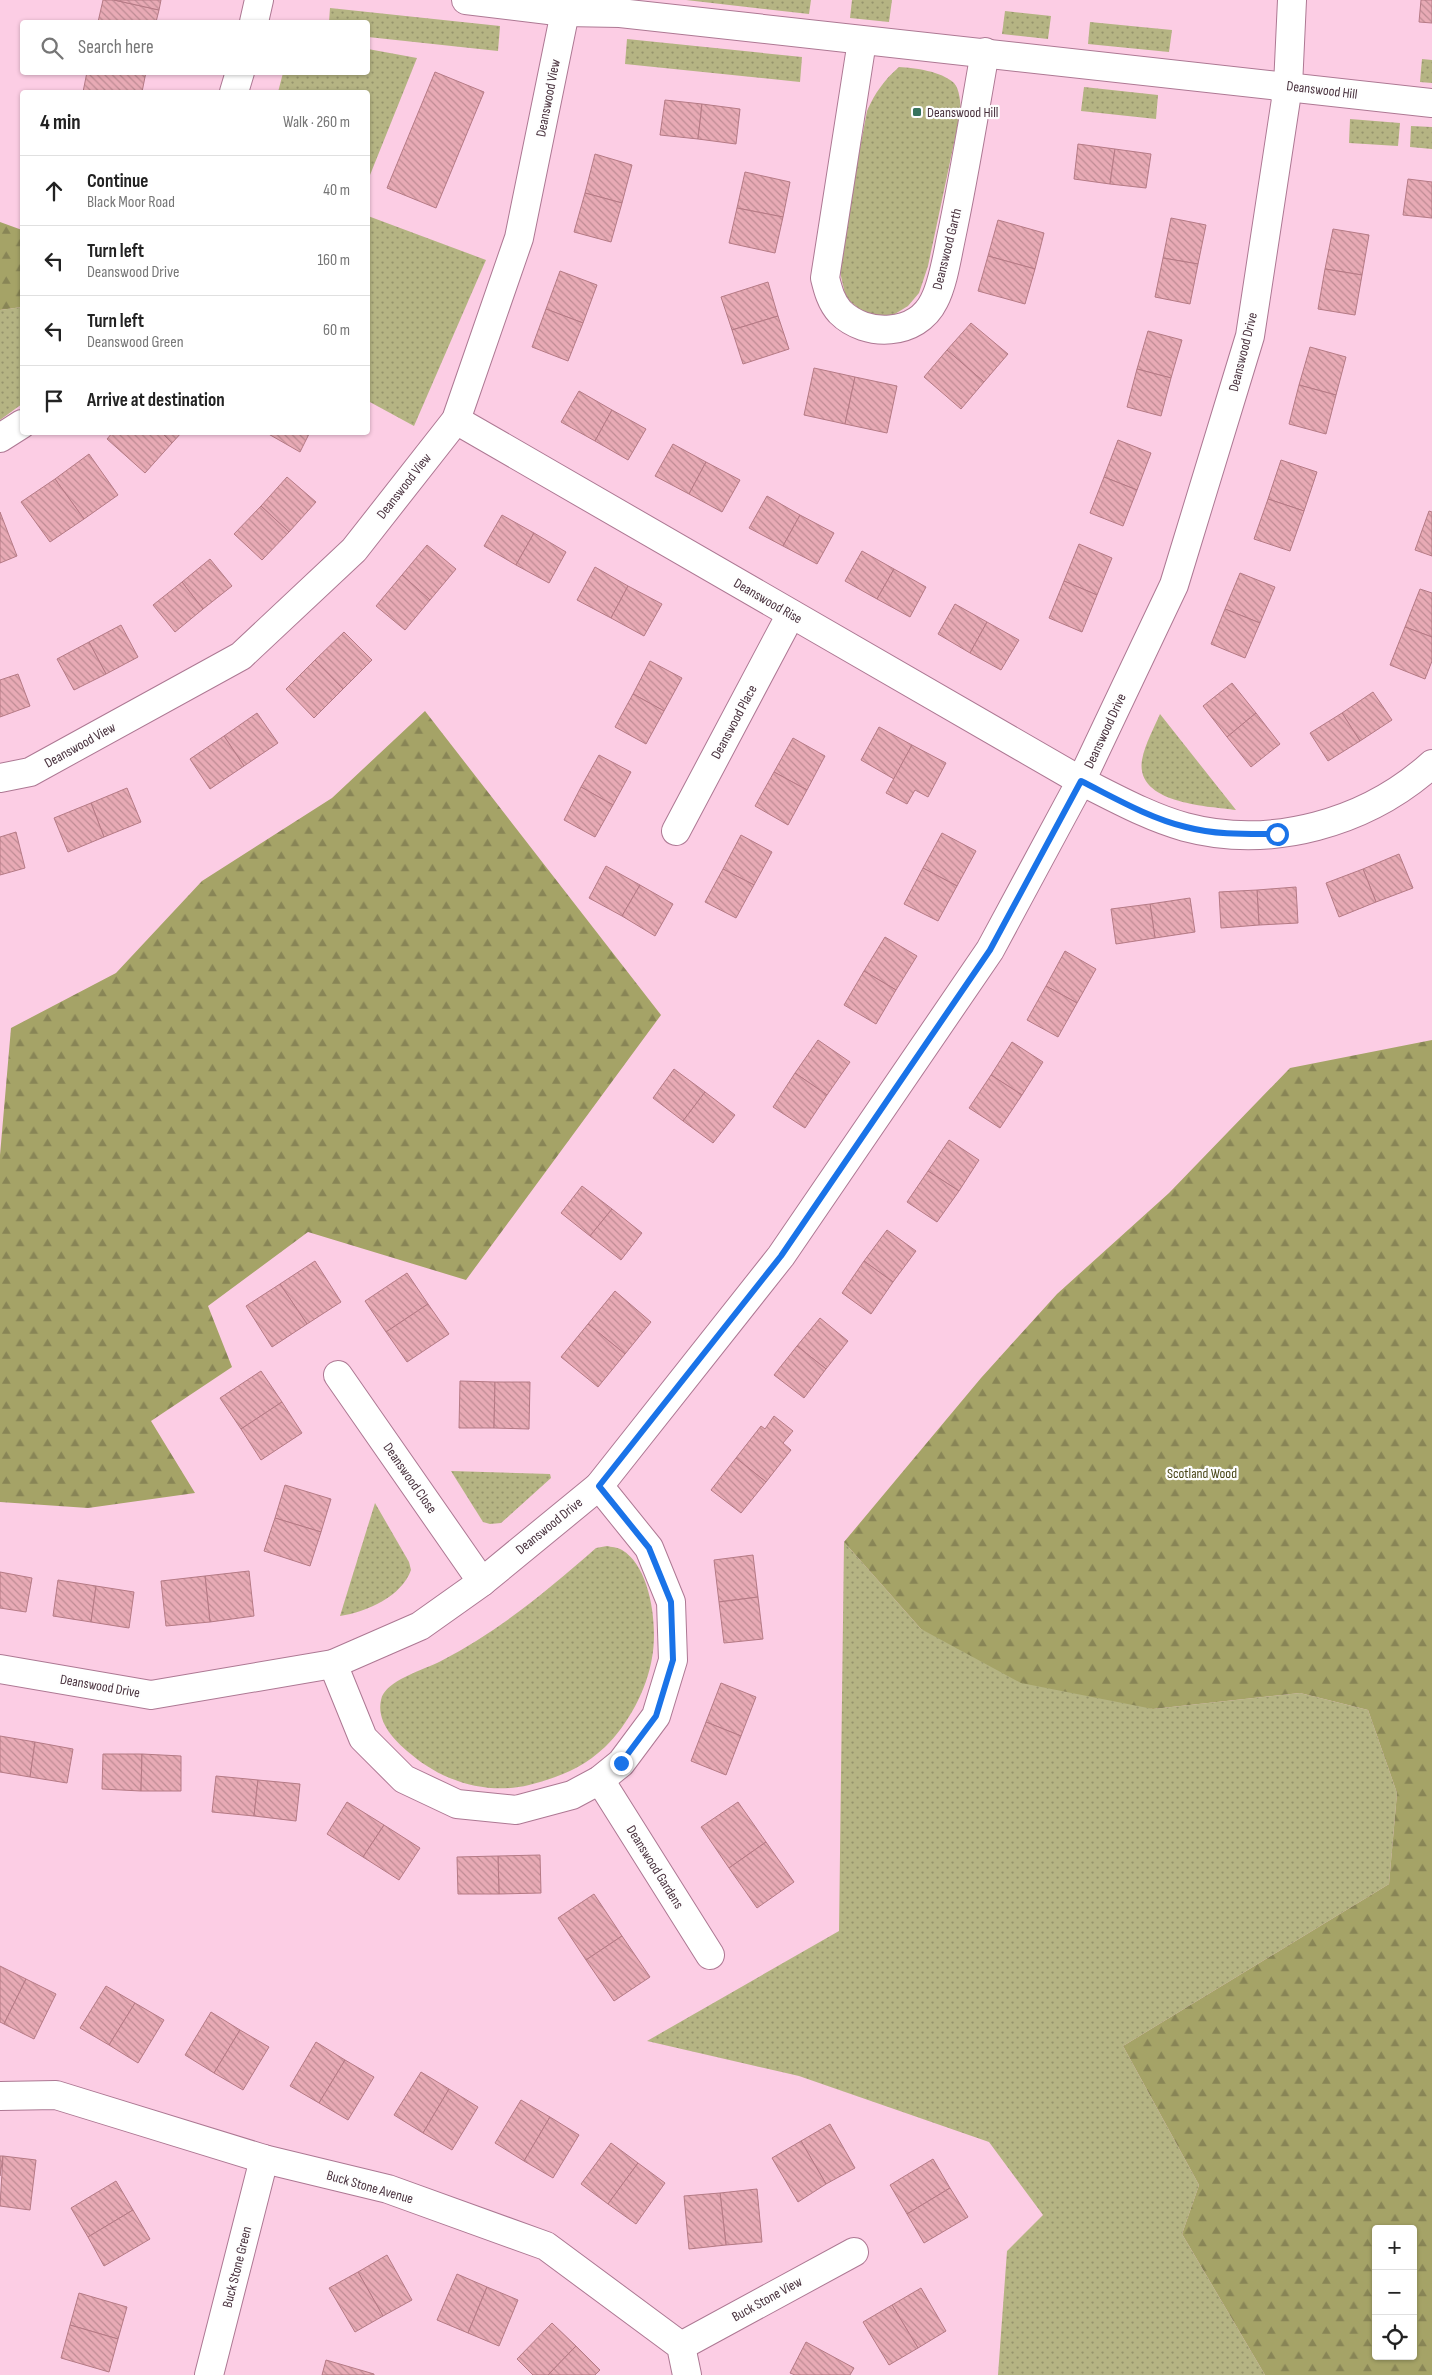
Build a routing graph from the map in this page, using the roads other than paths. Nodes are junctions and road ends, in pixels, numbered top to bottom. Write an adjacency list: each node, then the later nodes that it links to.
1 (260, 0): 6 (street)
2 (466, 0): 5 (street, Deanswood Hill)
3 (1292, 0): 10 (street, Deanswood Drive)
4 (619, 6): 5 (street, Deanswood Hill); 7 (street, Deanswood Hill)
5 (565, 12): 13 (street, Deanswood View)
6 (255, 20)
7 (862, 41): 8 (street, Deanswood Hill); 8 (street, Deanswood Garth)
8 (984, 52): 10 (street, Deanswood Hill)
9 (239, 75): 11 (street)
10 (1288, 86): 12 (street, Deanswood Hill); 19 (street, Deanswood Drive)
11 (235, 90)
12 (1432, 103)
13 (456, 420): 16 (street, Deanswood Rise); 18 (street, Deanswood View)
14 (20, 425): 15 (street)
15 (0, 438)
16 (791, 614): 19 (street, Deanswood Rise); 20 (street, Deanswood Place)
17 (1432, 764): 19 (street, Deanswood Rise)
18 (0, 778)
19 (1081, 781): 22 (street, Deanswood Drive)
20 (676, 831)
21 (338, 1374): 23 (street, Deanswood Close)
22 (599, 1486): 23 (street, Deanswood Drive); 26 (street)
23 (482, 1582): 24 (street, Deanswood Drive)
24 (333, 1664): 25 (street, Deanswood Drive); 26 (street)
25 (0, 1670)
26 (600, 1780): 27 (street, Deanswood Gardens)
27 (710, 1955)
28 (0, 2096): 29 (street, Buck Stone Avenue)
29 (264, 2159): 31 (street, Buck Stone Avenue); 32 (street, Buck Stone Green)
30 (854, 2252): 31 (street, Buck Stone View)
31 (681, 2346): 33 (street)
32 (210, 2375)
33 (688, 2375)

